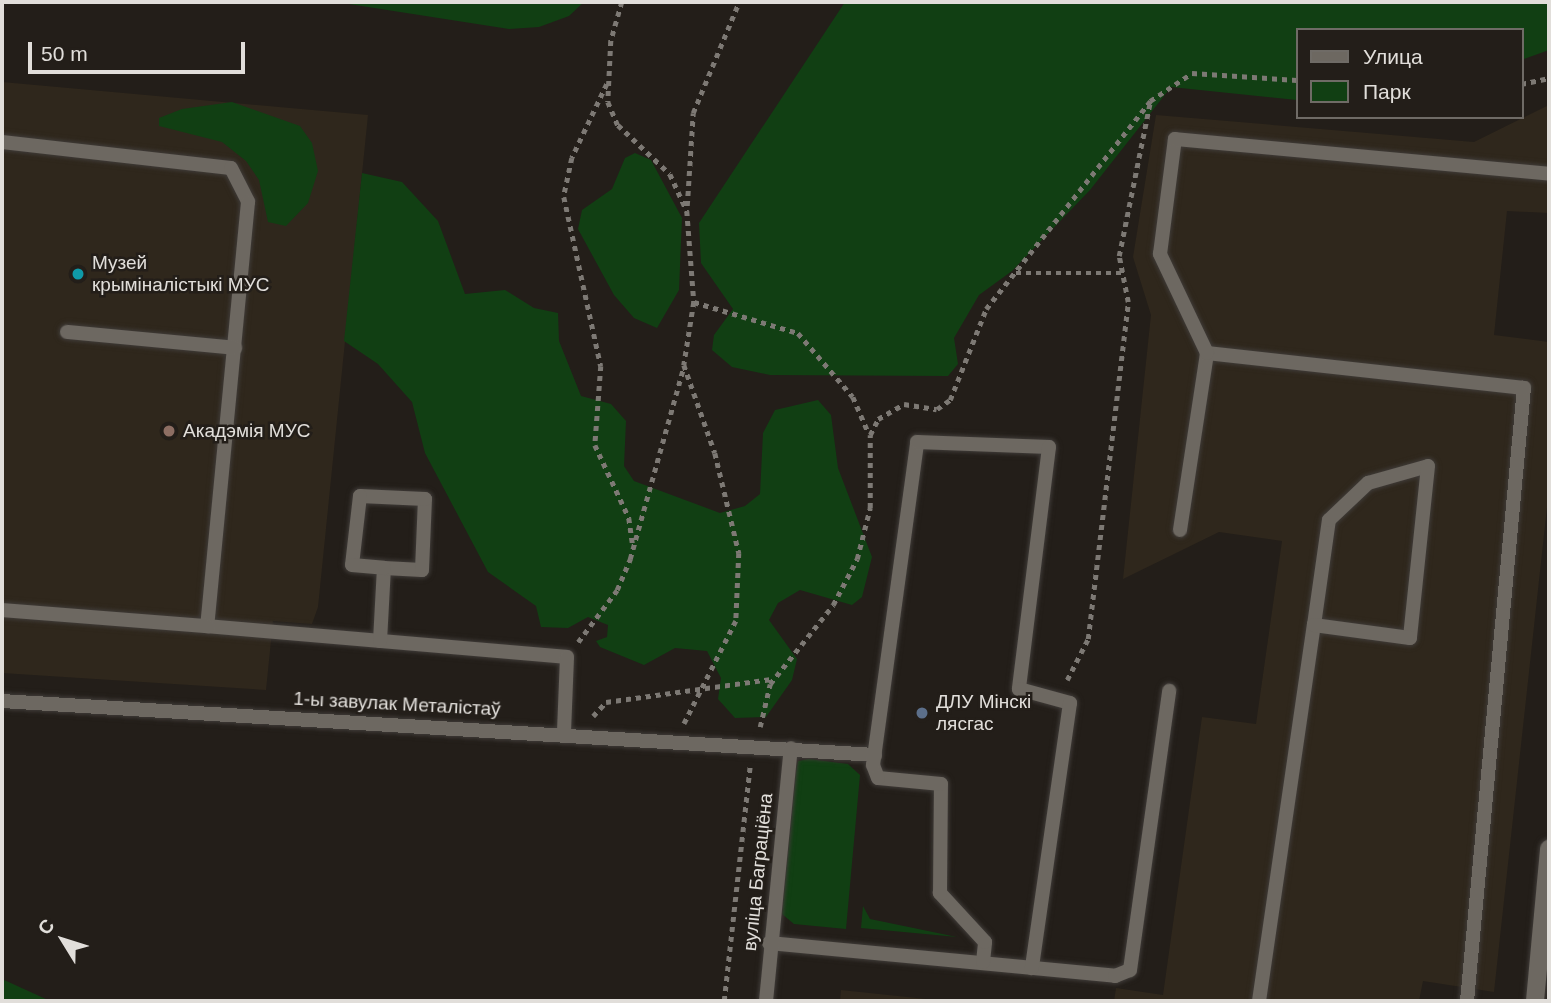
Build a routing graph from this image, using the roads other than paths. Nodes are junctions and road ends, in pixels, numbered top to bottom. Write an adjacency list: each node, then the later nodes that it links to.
1 (2, 142): 4 (lane)
2 (1549, 174): 5 (lane)
3 (67, 332): 4 (lane)
4 (235, 348): 10 (lane)
5 (1207, 353): 6 (lane); 23 (lane)
6 (1180, 530)
7 (384, 568): 7 (lane); 11 (lane)
8 (2, 610): 10 (lane)
9 (1314, 625): 9 (lane); 22 (lane)
10 (207, 626): 11 (lane)
11 (380, 641): 14 (lane)
12 (1169, 691): 20 (lane)
13 (2, 701): 14 (lane, 1-ы завулак Металістаў)
14 (564, 733): 15 (lane, 1-ы завулак Металістаў)
15 (790, 748): 16 (lane, 1-ы завулак Металістаў); 18 (lane, вуліца Баграціёна)
16 (875, 755): 19 (lane); 20 (lane)
17 (1549, 849): 24 (street)
18 (769, 943): 19 (lane); 21 (lane, вуліца Баграціёна)
19 (983, 962): 20 (lane)
20 (1031, 968)
21 (766, 1001)
22 (1259, 1001)
23 (1467, 1001)
24 (1535, 1001)

